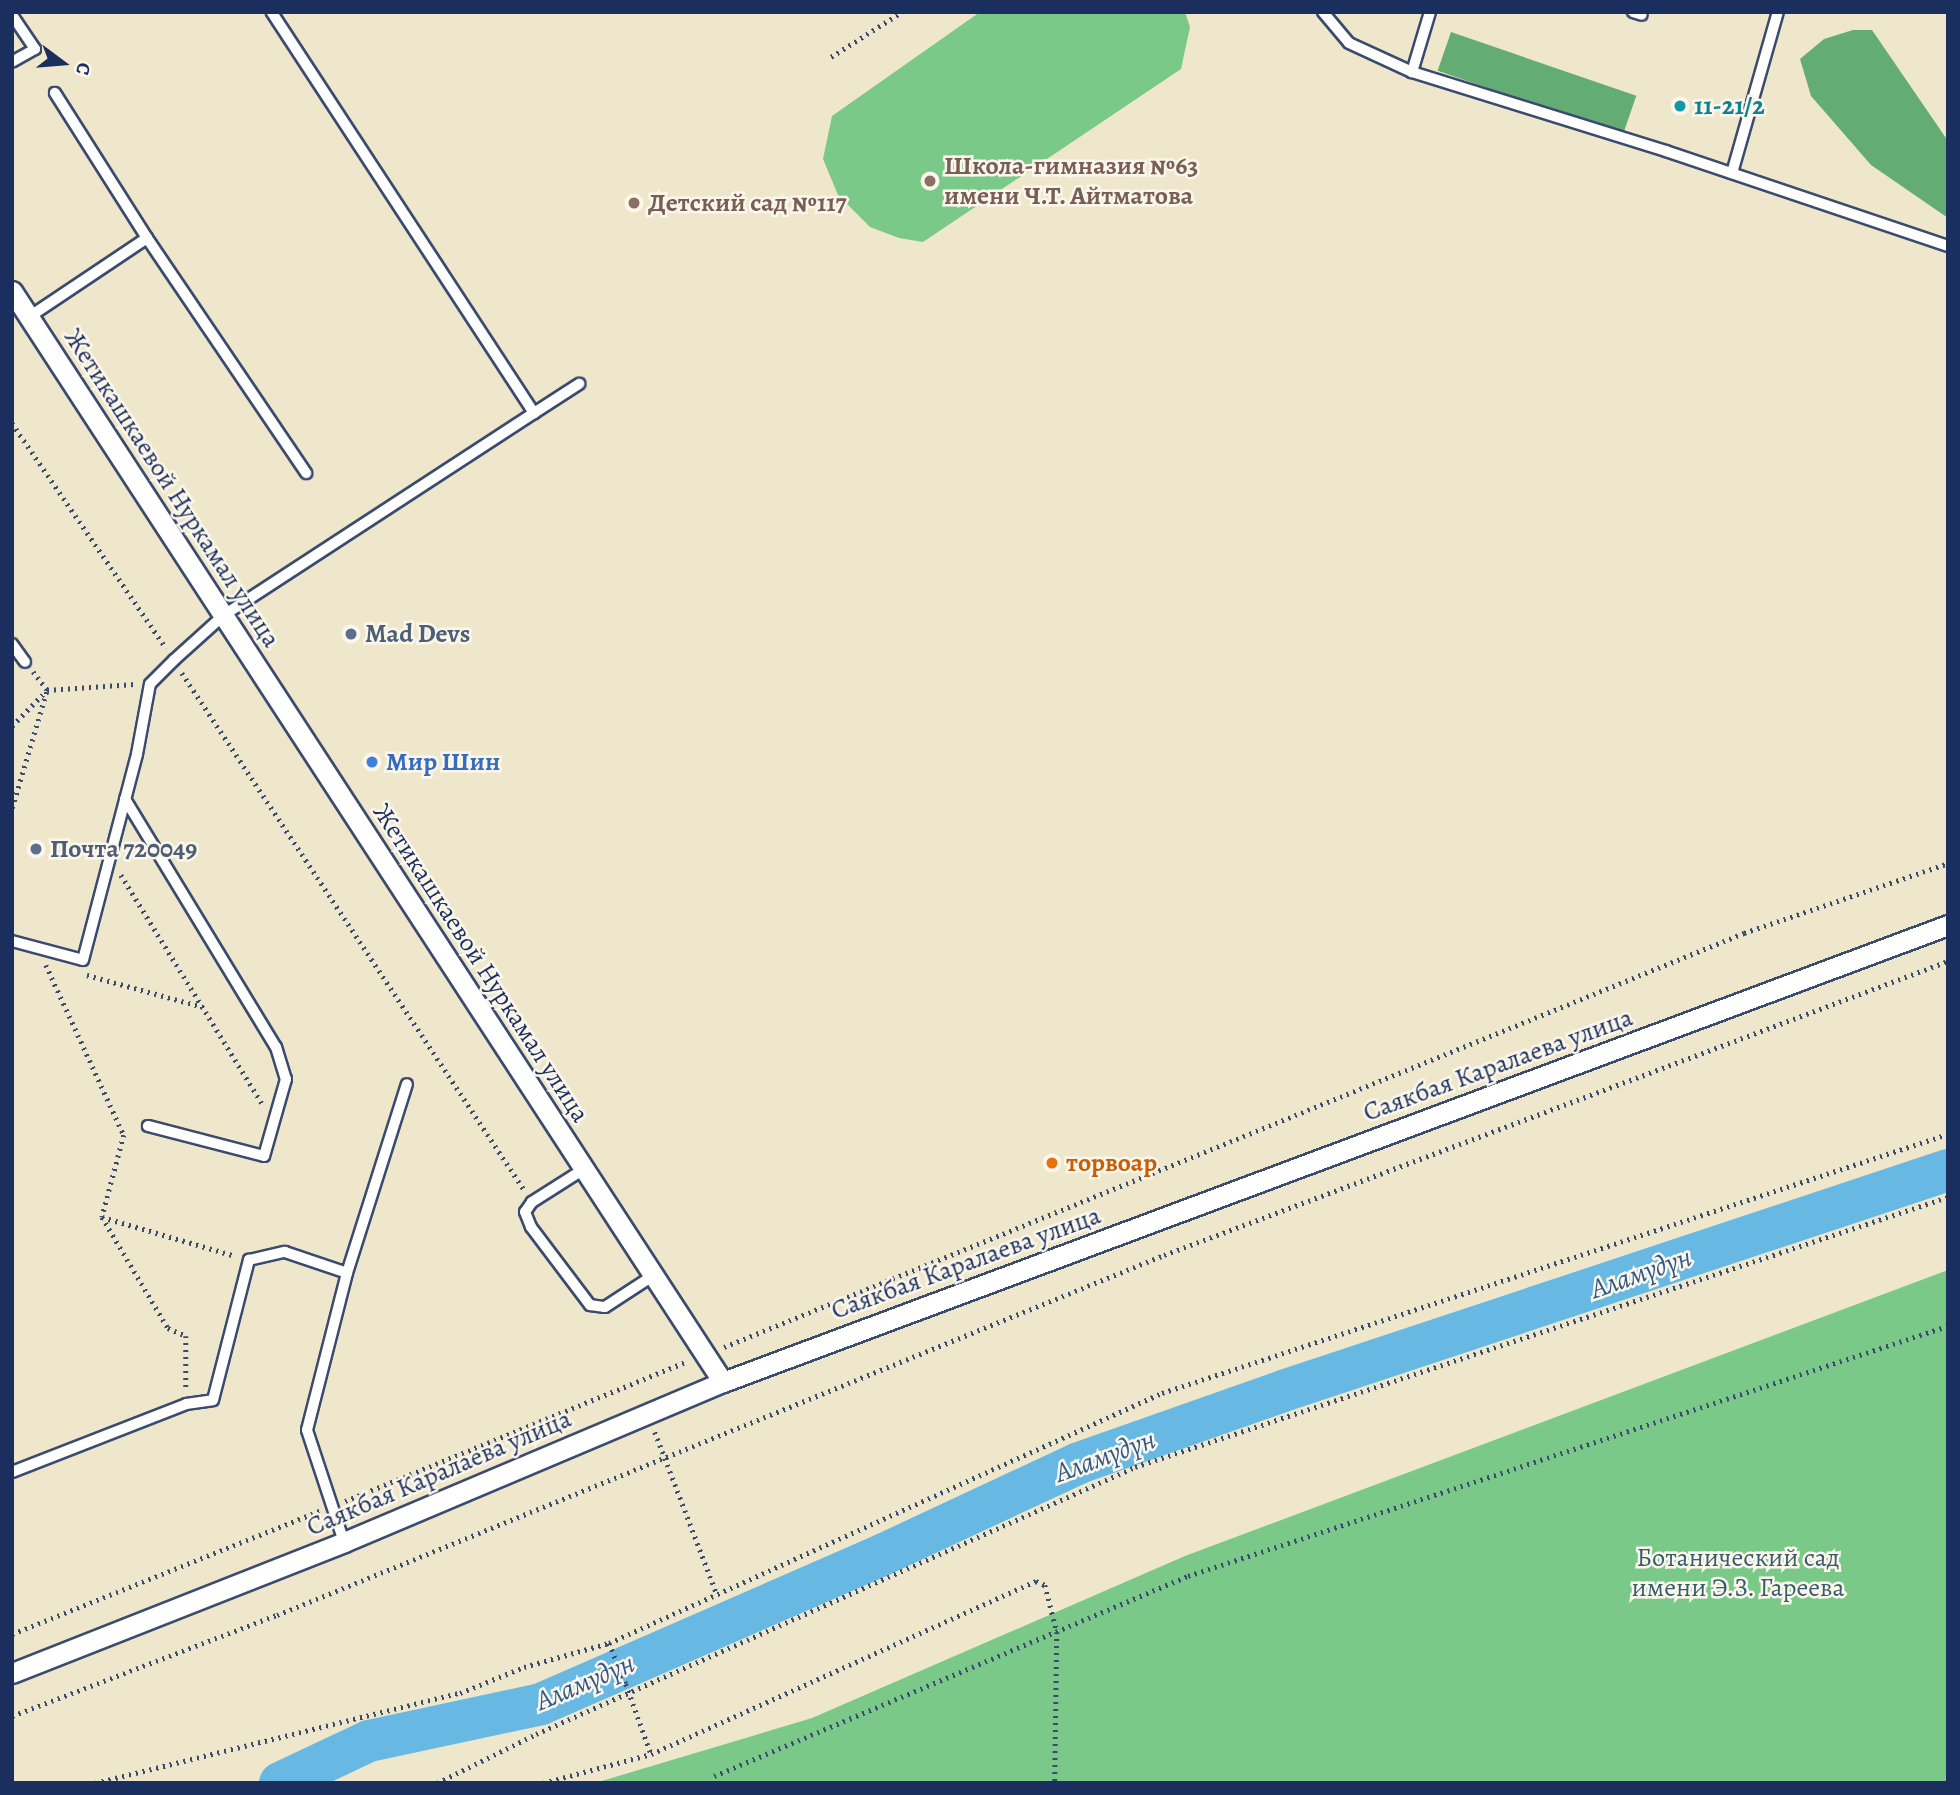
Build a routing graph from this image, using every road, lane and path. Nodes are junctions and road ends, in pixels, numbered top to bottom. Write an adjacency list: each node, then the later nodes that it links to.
1 (272, 12): 17 (lane)
2 (902, 12): 7 (path)
3 (1323, 12): 9 (lane)
4 (1430, 12): 9 (lane)
5 (1778, 12): 11 (lane)
6 (12, 15): 8 (lane)
7 (831, 57)
8 (12, 62)
9 (1412, 72): 11 (lane)
10 (55, 93): 12 (lane)
11 (1732, 173): 13 (lane)
12 (147, 238): 15 (lane); 19 (lane)
13 (1948, 246)
14 (12, 291): 15 (street, Жетикашкаевой Нуркамал улица)
15 (29, 317): 20 (street, Жетикашкаевой Нуркамал улица)
16 (579, 384): 17 (lane)
17 (534, 413): 20 (lane)
18 (12, 423): 22 (path)
19 (306, 473)
20 (224, 615): 22 (lane); 41 (street, Жетикашкаевой Нуркамал улица)
21 (12, 644): 23 (lane)
22 (174, 660): 24 (lane); 43 (path)
23 (25, 662): 25 (path)
24 (150, 684): 25 (path); 27 (lane)
25 (47, 690): 26 (path); 28 (path)
26 (12, 726)
27 (125, 799): 29 (lane); 38 (lane)
28 (12, 808)
29 (110, 856): 34 (lane); 36 (path)
30 (1948, 863): 49 (path)
31 (1948, 925): 51 (street, Саякбая Каралаева улица)
32 (12, 941): 33 (lane)
33 (38, 948): 34 (lane); 44 (path)
34 (83, 960): 36 (path)
35 (1948, 961): 54 (path)
36 (203, 1007): 38 (path)
37 (407, 1084): 46 (lane)
38 (274, 1122): 39 (lane)
39 (148, 1126)
40 (1948, 1134): 58 (path)
41 (584, 1169): 43 (lane); 47 (street, Жетикашкаевой Нуркамал улица)
42 (1948, 1197): 63 (path)
43 (532, 1202): 47 (lane)
44 (102, 1217): 45 (path); 52 (path)
45 (249, 1260): 46 (lane); 52 (lane)
46 (347, 1273): 56 (lane)
47 (654, 1275): 49 (street, Жетикашкаевой Нуркамал улица)
48 (1948, 1326): 59 (path)
49 (705, 1354): 50 (path); 51 (street, Жетикашкаевой Нуркамал улица)
50 (637, 1382): 53 (path); 56 (path)
51 (723, 1382): 53 (street, Саякбая Каралаева улица)
52 (186, 1404): 55 (lane)
53 (648, 1413): 54 (path); 57 (street, Саякбая Каралаева улица)
54 (665, 1458): 58 (path); 64 (path)
55 (12, 1472)
56 (331, 1507): 57 (lane); 60 (path)
57 (344, 1542): 62 (street, Саякбая Каралаева улица)
58 (717, 1594): 61 (path)
59 (1057, 1632): 65 (path); 66 (path); 70 (path)
60 (12, 1634)
61 (609, 1643): 63 (path, bridge); 67 (path)
62 (12, 1673)
63 (629, 1692): 65 (path); 68 (path)
64 (12, 1716)
65 (651, 1754): 69 (path)
66 (715, 1776)
67 (95, 1783)
68 (437, 1783)
69 (543, 1783)
70 (1055, 1783)

